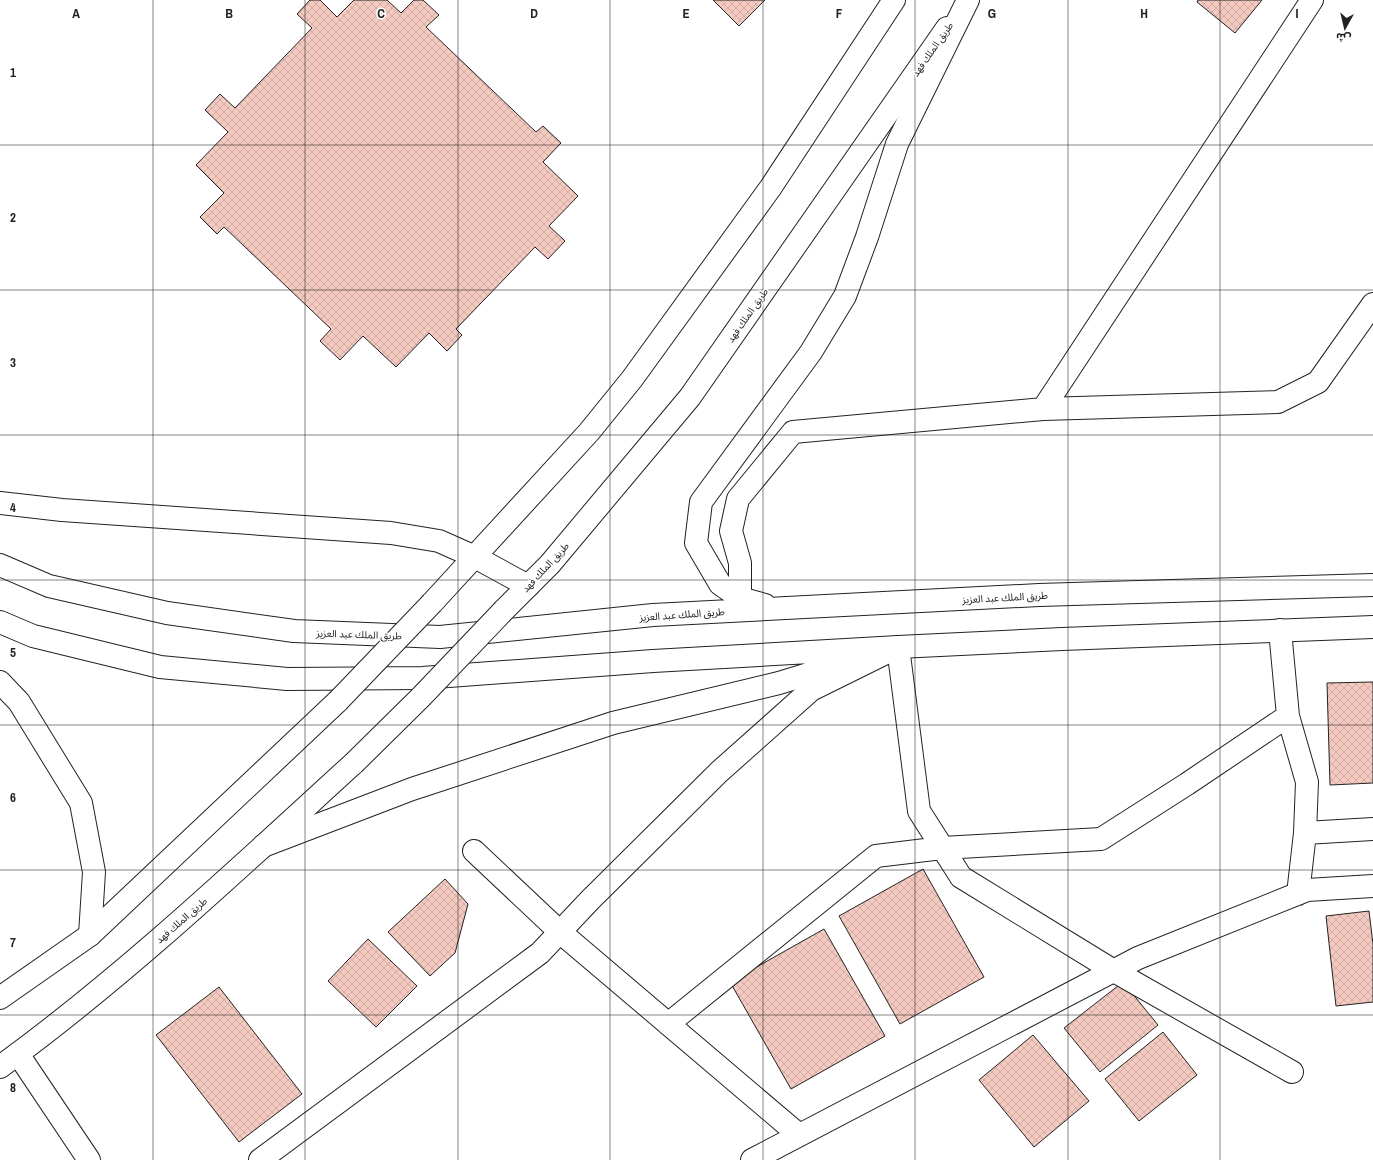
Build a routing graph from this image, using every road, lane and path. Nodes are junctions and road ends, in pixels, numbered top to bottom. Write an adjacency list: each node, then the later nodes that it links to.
1 (894, 0): 7 (main road)
2 (967, 0): 10 (main road, طريق الملك فهد); 11 (main road)
3 (1312, 0): 5 (main road)
4 (1373, 304): 5 (main road)
5 (1043, 409): 11 (main road)
6 (0, 503): 7 (main road)
7 (475, 556): 10 (main road); 27 (main road, bridge)
8 (0, 565): 12 (main road, طريق الملك عبد العزيز)
9 (1373, 585): 12 (main road, طريق الملك عبد العزيز)
10 (528, 586): 21 (main road, طريق الملك فهد, bridge)
11 (740, 598): 12 (main road)
12 (777, 608)
13 (0, 622): 16 (main road)
14 (1373, 627): 15 (main road)
15 (1280, 630): 16 (main road); 18 (main road)
16 (898, 647): 21 (main road); 22 (main road); 26 (main road)
17 (0, 682): 27 (main road)
18 (1288, 716): 20 (main road); 22 (main road)
19 (1373, 829): 20 (main road)
20 (1305, 833): 25 (main road)
21 (263, 846): 31 (main road, طريق الملك فهد)
22 (942, 848): 28 (main road); 30 (main road)
23 (474, 851): 26 (main road)
24 (1373, 886): 25 (main road)
25 (1298, 894): 28 (main road)
26 (560, 932): 30 (main road); 37 (main road)
27 (90, 935): 29 (main road)
28 (1114, 971): 33 (main road); 34 (main road)
29 (0, 998)
30 (668, 1024): 34 (main road)
31 (18, 1054): 32 (main road, طريق الملك فهد); 36 (main road)
32 (0, 1067)
33 (1292, 1072)
34 (798, 1135): 35 (main road)
35 (762, 1158)
36 (88, 1160)
37 (260, 1160)

